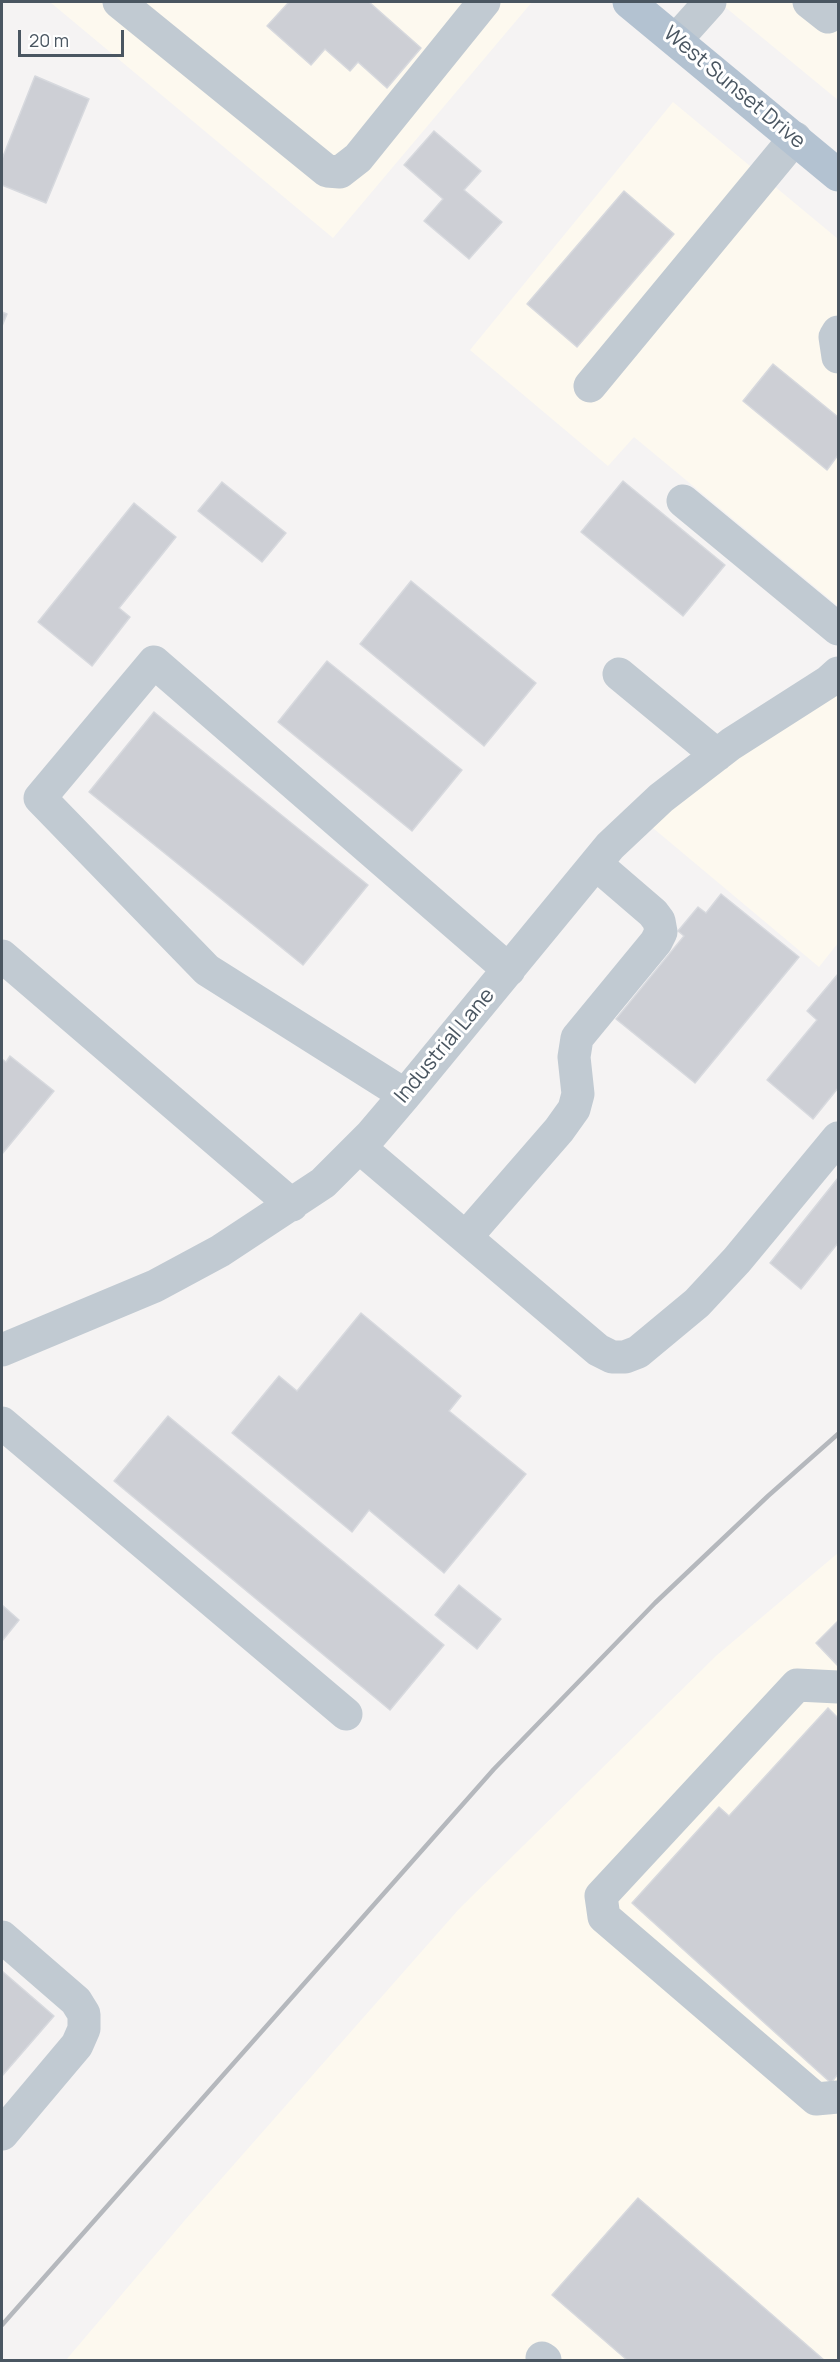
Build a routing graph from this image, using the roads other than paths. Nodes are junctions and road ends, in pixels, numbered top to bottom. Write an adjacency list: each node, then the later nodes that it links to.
1 (119, 2): 2 (street)
2 (484, 2)
3 (629, 2): 5 (main road, West Sunset Drive)
4 (710, 2): 5 (street)
5 (676, 40): 6 (main road, West Sunset Drive)
6 (795, 138): 7 (main road, West Sunset Drive); 10 (street)
7 (835, 165)
8 (838, 332): 9 (street)
9 (838, 357)
10 (590, 386)
11 (683, 501): 12 (street)
12 (838, 629)
13 (838, 673): 15 (street, Industrial Lane)
14 (619, 674): 15 (street)
15 (717, 755): 16 (street, Industrial Lane)
16 (596, 864): 18 (street, Industrial Lane); 23 (street)
17 (2, 956): 22 (street)
18 (509, 970): 19 (street, Industrial Lane); 19 (street)
19 (405, 1095): 21 (street, Industrial Lane)
20 (838, 1138): 23 (street)
21 (359, 1147): 22 (street, Industrial Lane); 23 (street)
22 (292, 1205): 24 (street, Industrial Lane)
23 (466, 1237)
24 (2, 1350)
25 (2, 1423): 27 (street)
26 (838, 1687): 29 (street)
27 (346, 1714)
28 (2, 1937): 30 (street)
29 (838, 2097)
30 (2, 2134)

